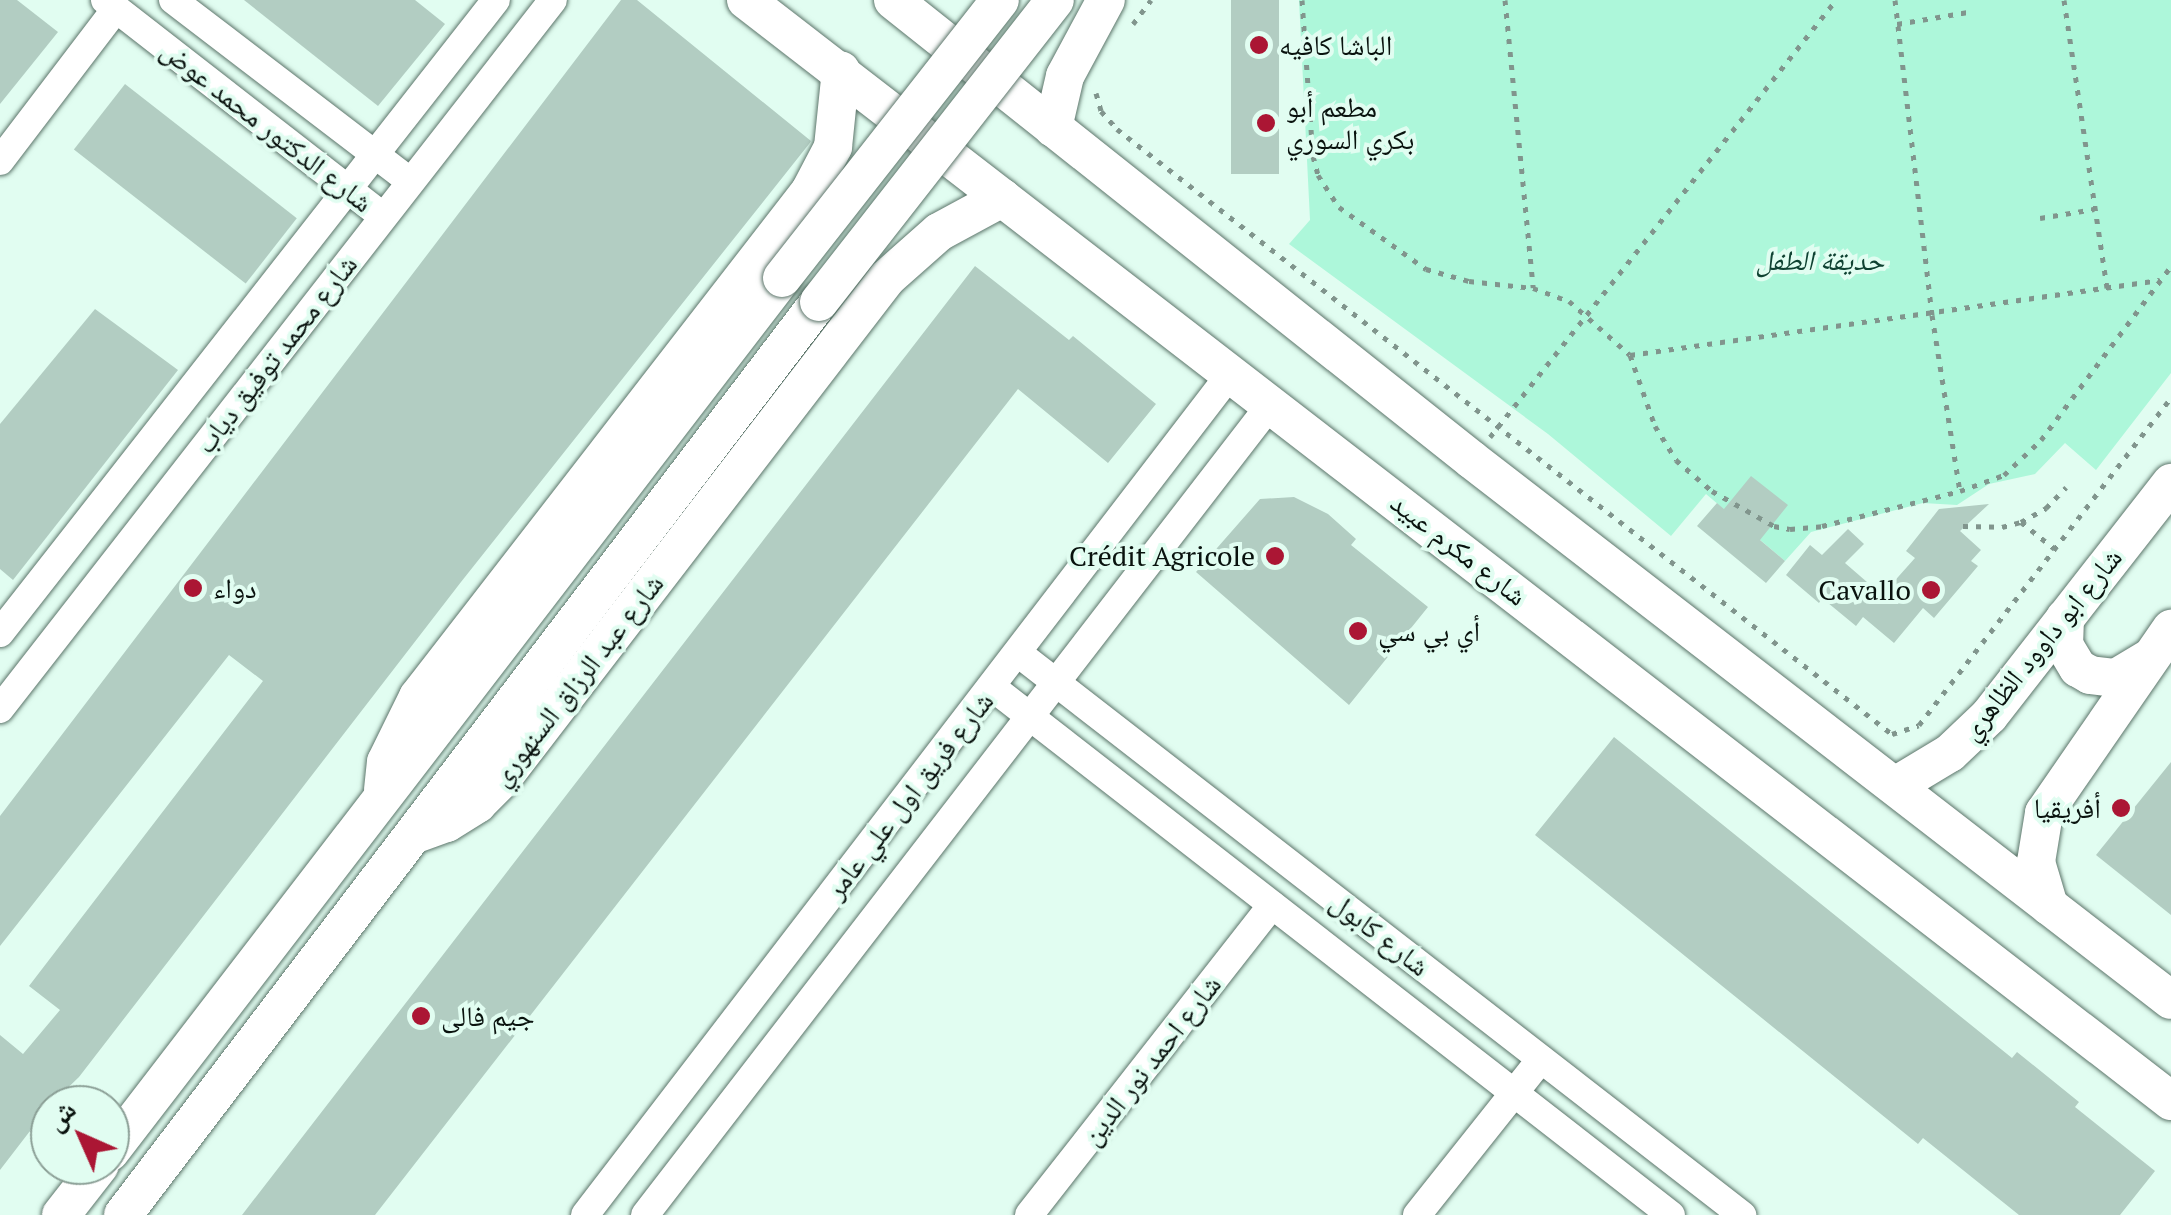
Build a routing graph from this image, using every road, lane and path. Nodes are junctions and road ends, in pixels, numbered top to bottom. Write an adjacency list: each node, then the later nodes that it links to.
1 (173, 0): 20 (street, شارع الدكتور محمد عوض)
2 (496, 0): 20 (street, شارع محمد توفيق دياب)
3 (553, 0): 22 (street, شارع محمد توفيق دياب)
4 (746, 0): 17 (street, شارع مكرم عبيد)
5 (1000, 0): 56 (street, bridge)
6 (1055, 0): 57 (street, bridge)
7 (1106, 0): 19 (street)
8 (1302, 0): 32 (path)
9 (1505, 0): 32 (path)
10 (1836, 0): 34 (path)
11 (1894, 0): 16 (path)
12 (2064, 0): 26 (path)
13 (911, 3): 19 (street)
14 (110, 4): 21 (street); 23 (street, شارع الدكتور محمد عوض)
15 (1968, 12): 16 (path)
16 (1898, 24): 35 (path)
17 (840, 70): 24 (street, شارع مكرم عبيد); 25 (street)
18 (1096, 89): 46 (path)
19 (1053, 128): 55 (street)
20 (374, 152): 22 (street, شارع الدكتور محمد عوض); 23 (street, شارع محمد توفيق دياب)
21 (0, 161)
22 (410, 182): 27 (street, شارع محمد توفيق دياب)
23 (346, 187): 27 (street, شارع الدكتور محمد عوض); 48 (street, شارع محمد توفيق دياب)
24 (1002, 198): 30 (street, شارع عبد الرزاق السنهوري); 37 (street, شارع مكرم عبيد)
25 (797, 208): 30 (street); 56 (street)
26 (2094, 209): 28 (path); 33 (path)
27 (382, 216): 53 (street, شارع محمد توفيق دياب)
28 (2040, 218)
29 (2171, 266): 31 (path)
30 (887, 278): 57 (street, شارع عبد الرزاق السنهوري)
31 (2160, 280): 33 (path); 43 (path)
32 (1532, 288): 34 (path)
33 (2107, 288): 35 (path)
34 (1586, 314): 36 (path); 40 (path)
35 (1932, 315): 36 (path); 43 (path)
36 (1630, 355): 43 (path)
37 (1232, 373): 39 (street, شارع مكرم عبيد); 50 (street, شارع فريق اول علي عامر)
38 (2171, 398): 46 (path)
39 (1271, 404): 51 (street, شارع فريق اول علي عامر); 63 (street, شارع مكرم عبيد)
40 (1512, 408)
41 (2171, 483): 47 (street, شارع ابو داوود الظاهري)
42 (2066, 487): 44 (path)
43 (1960, 491)
44 (2020, 522): 45 (path); 46 (path)
45 (1963, 526)
46 (2054, 550)
47 (2065, 618): 49 (street); 55 (street, شارع ابو داوود الظاهري)
48 (0, 633)
49 (2160, 644): 59 (street)
50 (1018, 653): 51 (street, شارع كابول); 52 (street, شارع فريق اول علي عامر)
51 (1058, 684): 54 (street, شارع فريق اول علي عامر); 61 (street, شارع كابول)
52 (992, 687): 54 (street, شارع كابول); 68 (street, شارع فريق اول علي عامر)
53 (0, 709)
54 (1031, 718): 58 (street, شارع كابول); 69 (street, شارع فريق اول علي عامر)
55 (1894, 786): 59 (street)
56 (382, 802): 64 (street)
57 (413, 834): 67 (street)
58 (1272, 904): 62 (street, شارع كابول); 70 (street, شارع احمد نور الدين)
59 (2050, 906): 60 (street)
60 (2171, 1000)
61 (1541, 1059): 62 (street); 73 (street, شارع كابول)
62 (1514, 1093): 71 (street); 72 (street, شارع كابول)
63 (2171, 1101)
64 (130, 1126)
65 (84, 1185): 66 (street)
66 (61, 1215)
67 (123, 1215)
68 (585, 1215)
69 (645, 1215)
70 (1029, 1215)
71 (1417, 1215)
72 (1671, 1215)
73 (1742, 1215)

